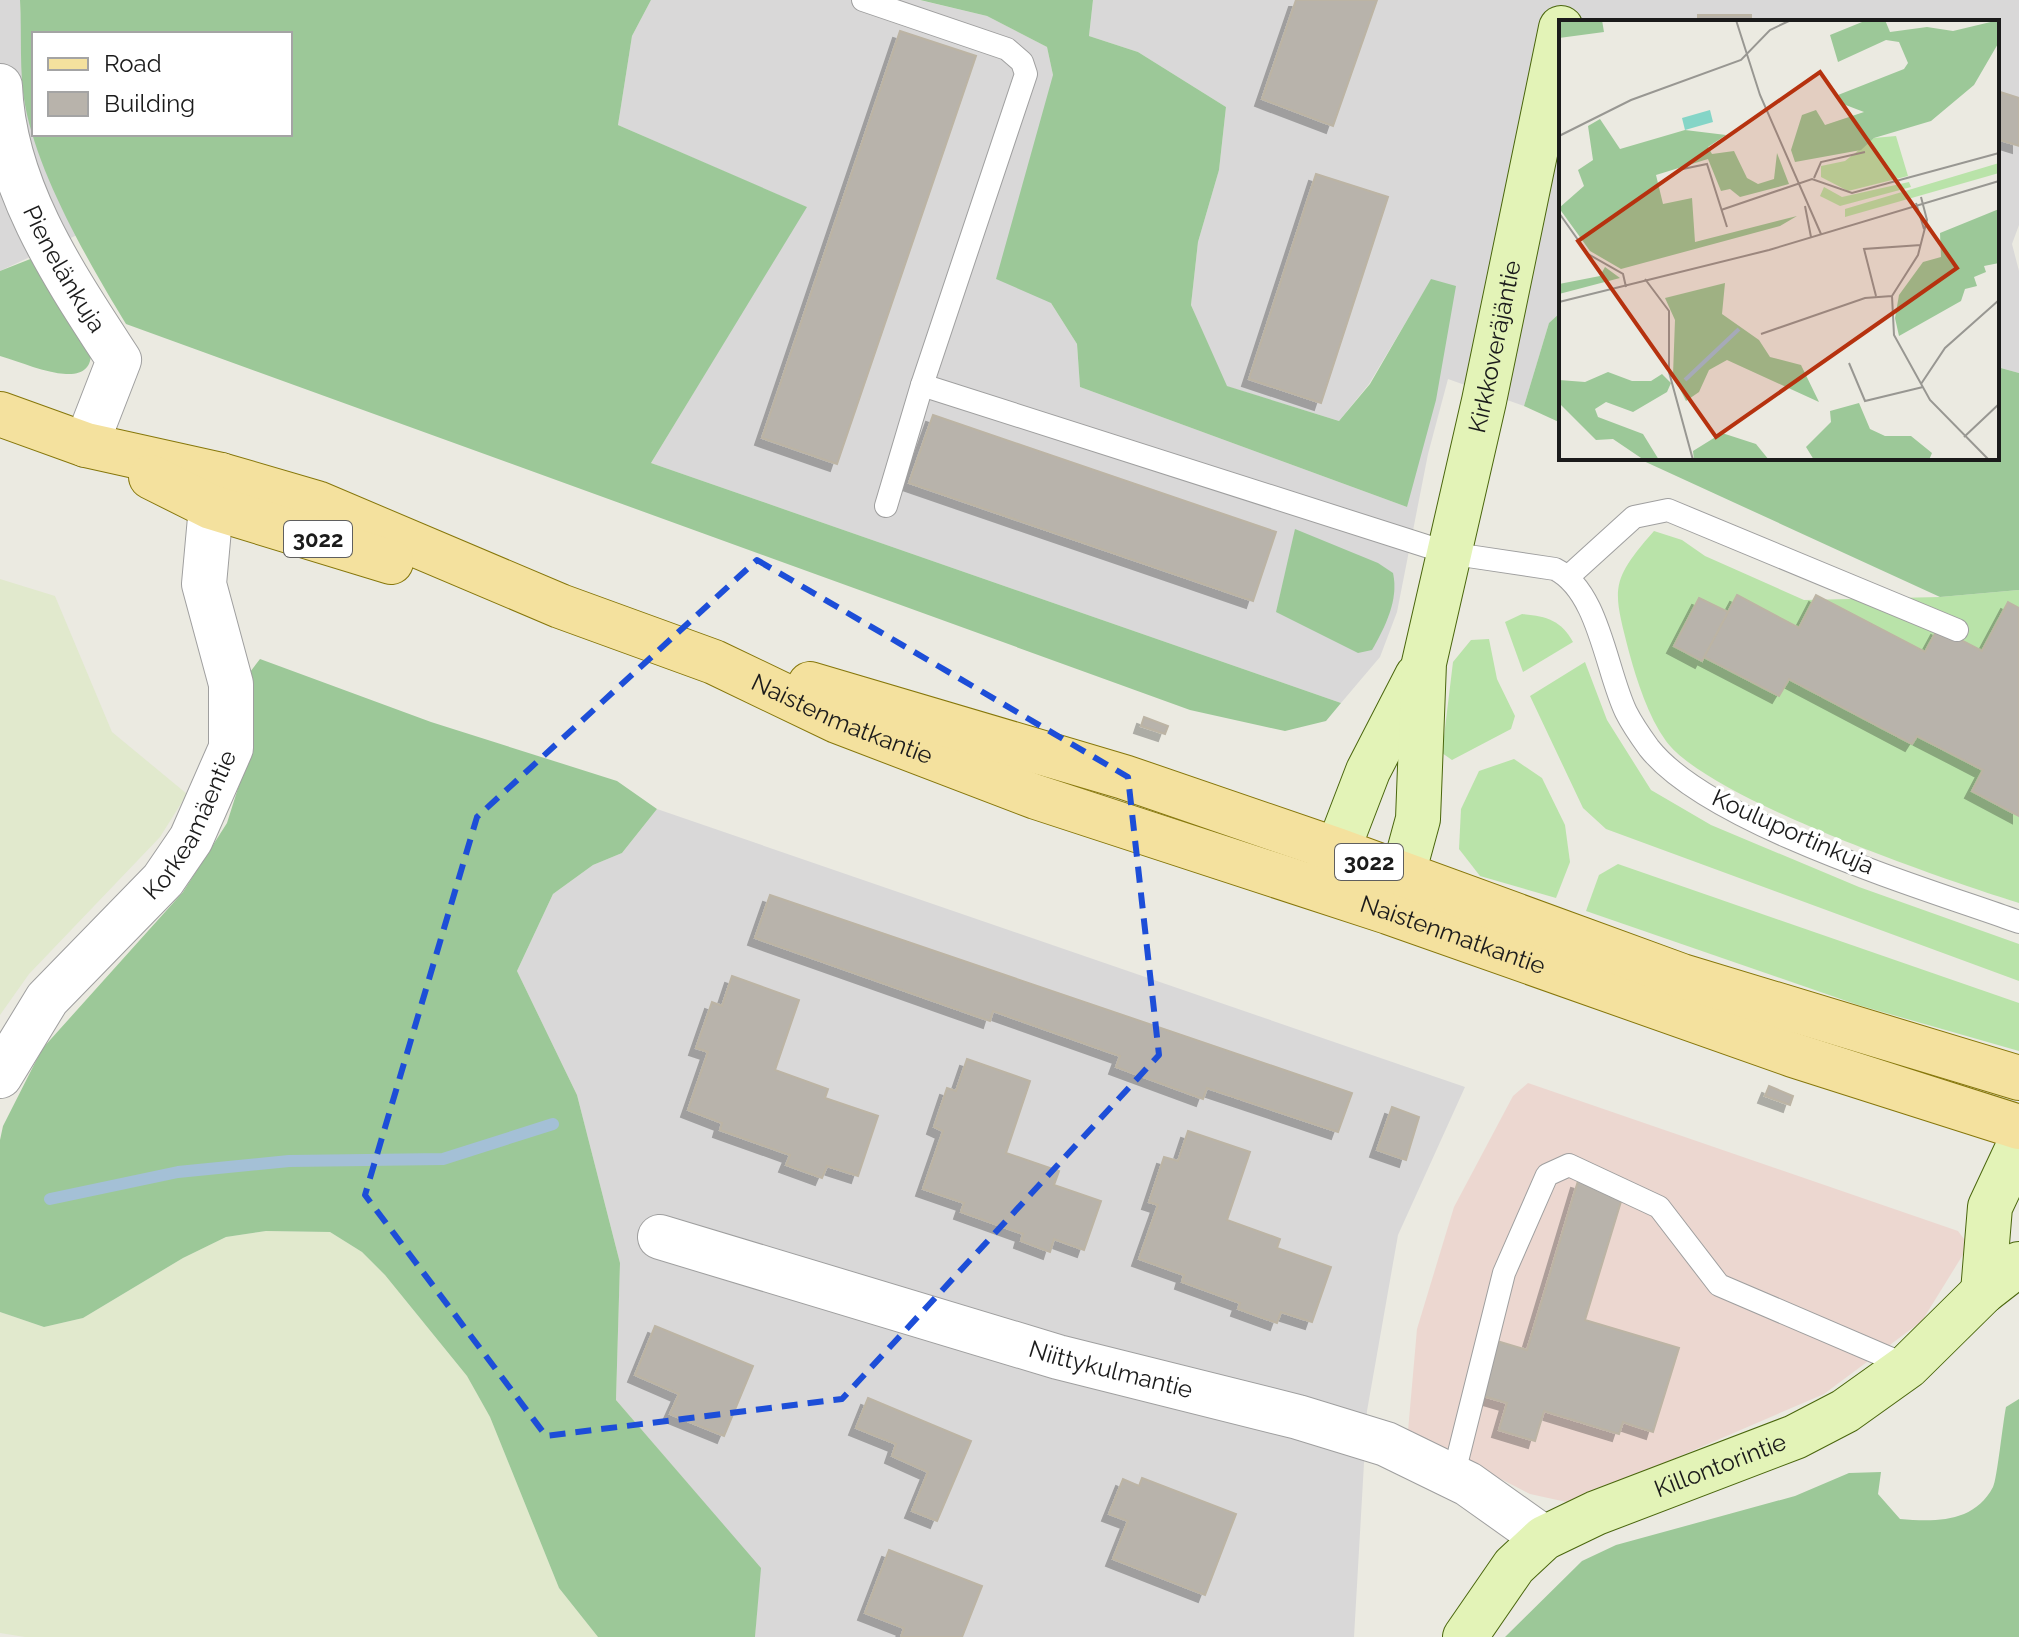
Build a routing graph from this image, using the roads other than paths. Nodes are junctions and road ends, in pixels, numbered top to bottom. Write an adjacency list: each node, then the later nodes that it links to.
1 (863, 0): 6 (lane)
2 (1567, 0): 3 (street, Kirkkoveräjäntie)
3 (1563, 20)
4 (1559, 39): 11 (street, Kirkkoveräjäntie)
5 (0, 86): 8 (street, Pienelänkuja)
6 (922, 385): 10 (lane); 11 (lane)
7 (0, 414): 8 (main road, Naistenmatkantie / 3022)
8 (86, 445): 9 (main road, Naistenmatkantie / 3022)
9 (216, 491): 14 (main road, Naistenmatkantie / 3022); 20 (street, Korkeamäentie)
10 (886, 506)
11 (1448, 553): 12 (lane); 15 (street, Kirkkoveräjäntie)
12 (1569, 576): 13 (lane); 19 (lane, Kouluportinkuja)
13 (1957, 630)
14 (714, 662): 16 (main road, Naistenmatkantie / 3022); 17 (main road, Naistenmatkantie / 3022)
15 (1424, 663): 16 (street, Kirkkoveräjäntie); 18 (street, Kirkkoveräjäntie)
16 (1337, 850): 17 (street, Kirkkoveräjäntie); 18 (main road, Naistenmatkantie / 3022)
17 (1322, 890): 18 (main road, Naistenmatkantie / 3022)
18 (1396, 893): 21 (main road, Naistenmatkantie / 3022); 22 (main road, Naistenmatkantie / 3022)
19 (2019, 922)
20 (0, 1076)
21 (2019, 1078)
22 (2019, 1127)
23 (2019, 1145): 26 (street)
24 (660, 1237): 28 (street, Niittykulmantie)
25 (2019, 1264): 26 (street, Killontorintie)
26 (1983, 1292): 27 (street, Killontorintie)
27 (1908, 1366): 28 (lane); 29 (street, Killontorintie)
28 (1453, 1477): 29 (street, Niittykulmantie)
29 (1544, 1538): 30 (street, Killontorintie)
30 (1465, 1637)

